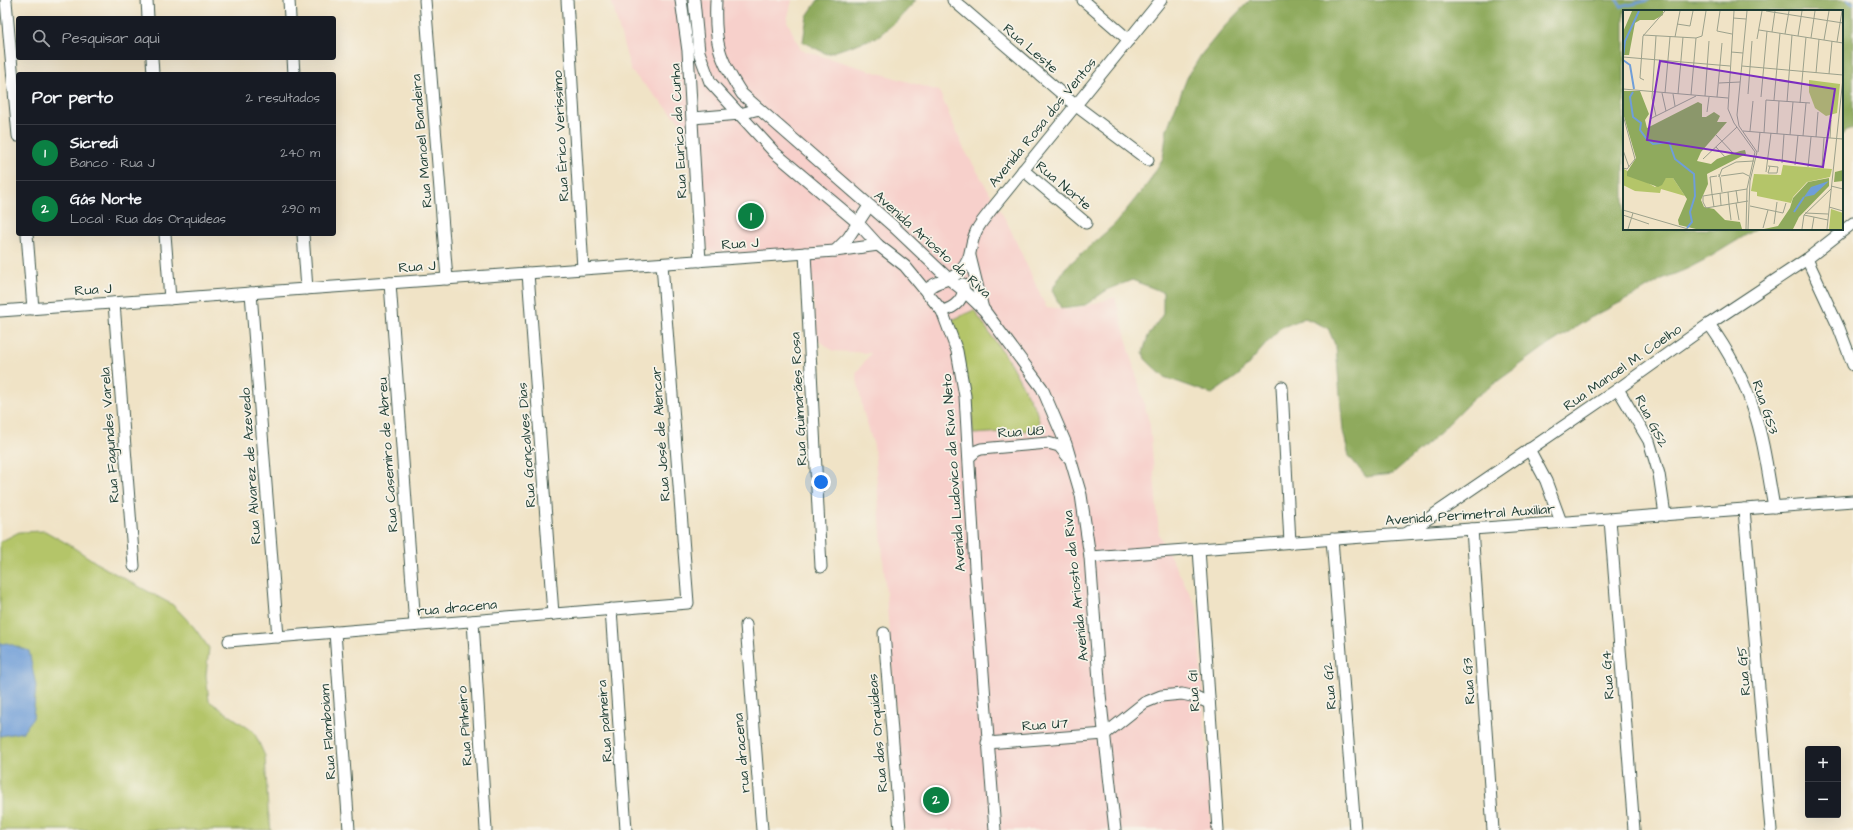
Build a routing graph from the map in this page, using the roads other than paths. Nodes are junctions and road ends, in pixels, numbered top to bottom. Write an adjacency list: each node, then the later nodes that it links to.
1 (147, 0): 12 (street)
2 (289, 0): 13 (street)
3 (425, 0): 44 (street, Rua Manoel Bandeira)
4 (567, 0): 41 (street, Rua Érico Veríssimo)
5 (682, 0): 15 (street, Rua Eurico da Cunha)
6 (694, 0): 15 (street, Avenida Ludovico da Riva Neto)
7 (716, 0): 21 (street, Avenida Ariosto da Riva)
8 (953, 0): 20 (street, Rua Leste)
9 (1083, 0): 14 (street)
10 (1161, 0): 14 (street, Avenida Rosa dos Ventos)
11 (6, 1): 22 (street)
12 (148, 16)
13 (290, 16)
14 (1129, 40): 20 (street, Avenida Rosa dos Ventos)
15 (693, 51): 23 (street, Avenida Ludovico da Riva Neto); 24 (street, Rua Eurico da Cunha)
16 (152, 60): 18 (street)
17 (293, 60): 19 (street)
18 (153, 72)
19 (294, 72)
20 (1075, 105): 25 (street, Rua Leste); 26 (street, Avenida Rosa dos Ventos)
21 (759, 110): 23 (street); 27 (street, Avenida Ariosto da Riva)
22 (16, 114)
23 (740, 114): 24 (street); 28 (street, Avenida Ludovico da Riva Neto)
24 (693, 118): 39 (street, Rua Eurico da Cunha)
25 (1148, 160)
26 (1023, 170): 29 (street, Rua Norte); 37 (street, Avenida Rosa dos Ventos)
27 (869, 206): 28 (street); 45 (street, Avenida Ariosto da Riva)
28 (858, 223): 34 (street, Avenida Ludovico da Riva Neto); 35 (street)
29 (1086, 223)
30 (1853, 223): 38 (street, Rua Manoel M. Coelho)
31 (27, 236): 53 (street)
32 (165, 236): 51 (street)
33 (303, 236): 47 (street)
34 (878, 245): 35 (street, Rua J); 48 (street, Avenida Ludovico da Riva Neto)
35 (835, 251): 36 (street, Rua J)
36 (805, 253): 39 (street, Rua J); 81 (street, Rua Guimarães Rosa)
37 (970, 256): 42 (street, Avenida Rosa dos Ventos); 54 (street)
38 (1807, 259): 57 (street, Rua Manoel M. Coelho); 58 (street)
39 (700, 261): 40 (street, Rua J)
40 (662, 264): 41 (street, Rua J); 82 (street, Rua José de Alencar)
41 (583, 269): 43 (street, Rua J)
42 (961, 271): 45 (street, Avenida Rosa dos Ventos); 49 (street)
43 (528, 273): 44 (street, Rua J); 84 (street, Rua Gonçalves Dias)
44 (447, 279): 46 (street, Rua J)
45 (950, 280): 48 (street); 49 (street, Avenida Ariosto da Riva)
46 (390, 283): 47 (street, Rua J); 86 (street, Rua Casemiro de Abreu)
47 (307, 289): 50 (street, Rua J)
48 (926, 291): 56 (street, Avenida Ludovico da Riva Neto)
49 (964, 291): 54 (street, Avenida Ariosto da Riva); 56 (street)
50 (251, 293): 51 (street, Rua J); 90 (street, Rua Alvarez de Azevedo)
51 (170, 299): 52 (street, Rua J)
52 (114, 303): 53 (street, Rua J); 80 (street, Rua Fagundes Varela)
53 (33, 309): 55 (street, Rua J)
54 (984, 310): 61 (street, Avenida Ariosto da Riva)
55 (0, 311)
56 (942, 311): 62 (street, Avenida Ludovico da Riva Neto)
57 (1709, 324): 60 (street, Rua Manoel M. Coelho); 69 (street, Rua GS3)
58 (1853, 365)
59 (1282, 387): 77 (street)
60 (1618, 389): 65 (street, Rua Manoel M. Coelho); 71 (street, Rua GS2)
61 (1059, 429): 63 (street, Rua U8); 67 (street, Avenida Ariosto da Riva)
62 (968, 437): 64 (street, Rua U8); 66 (street, Avenida Ludovico da Riva Neto)
63 (1049, 440): 64 (street, Rua U8); 67 (street, Rua U8)
64 (1015, 443): 66 (street, Rua U8)
65 (1529, 449): 73 (street); 75 (street, Rua Manoel M. Coelho)
66 (969, 457): 94 (street, Avenida Ludovico da Riva Neto)
67 (1071, 461): 79 (street, Avenida Ariosto da Riva)
68 (1853, 501): 69 (street, Avenida Perimetral Auxiliar)
69 (1774, 507): 70 (street, Avenida Perimetral Auxiliar)
70 (1744, 509): 71 (street, Avenida Perimetral Auxiliar); 106 (street, Rua G5)
71 (1665, 515): 72 (street, Avenida Perimetral Auxiliar)
72 (1610, 519): 73 (street, Avenida Perimetral Auxiliar); 105 (street, Rua G4)
73 (1561, 522): 74 (street, Avenida Perimetral Auxiliar)
74 (1472, 529): 75 (street, Avenida Perimetral Auxiliar); 104 (street, Rua G3)
75 (1406, 534): 76 (street, Avenida Perimetral Auxiliar)
76 (1332, 539): 77 (street, Avenida Perimetral Auxiliar); 103 (street, Rua G2)
77 (1290, 542): 78 (street, Avenida Perimetral Auxiliar)
78 (1199, 549): 79 (street, Avenida Perimetral Auxiliar); 92 (street, Rua G1)
79 (1090, 557): 93 (street, Avenida Ariosto da Riva)
80 (134, 566)
81 (821, 567)
82 (688, 602): 83 (street, rua dracena)
83 (611, 609): 84 (street, rua dracena); 97 (street, Rua palmeira)
84 (553, 614): 85 (street, rua dracena)
85 (473, 621): 86 (street, rua dracena); 96 (street, Rua Pinheiro)
86 (415, 625): 88 (street, rua dracena)
87 (746, 625): 98 (street, rua dracena)
88 (335, 632): 90 (street, rua dracena); 95 (street, Rua Flamboiam)
89 (884, 633): 99 (street, Rua das Orquídeas)
90 (278, 637): 91 (street, rua dracena)
91 (229, 641)
92 (1209, 703): 93 (street); 102 (street, Rua G1)
93 (1105, 734): 94 (street, Rua U7); 101 (street, Avenida Ariosto da Riva)
94 (988, 743): 100 (street, Avenida Ludovico da Riva Neto)
95 (350, 830)
96 (486, 830)
97 (626, 830)
98 (762, 830)
99 (900, 830)
100 (995, 830)
101 (1114, 830)
102 (1218, 830)
103 (1355, 830)
104 (1494, 830)
105 (1634, 830)
106 (1771, 830)

